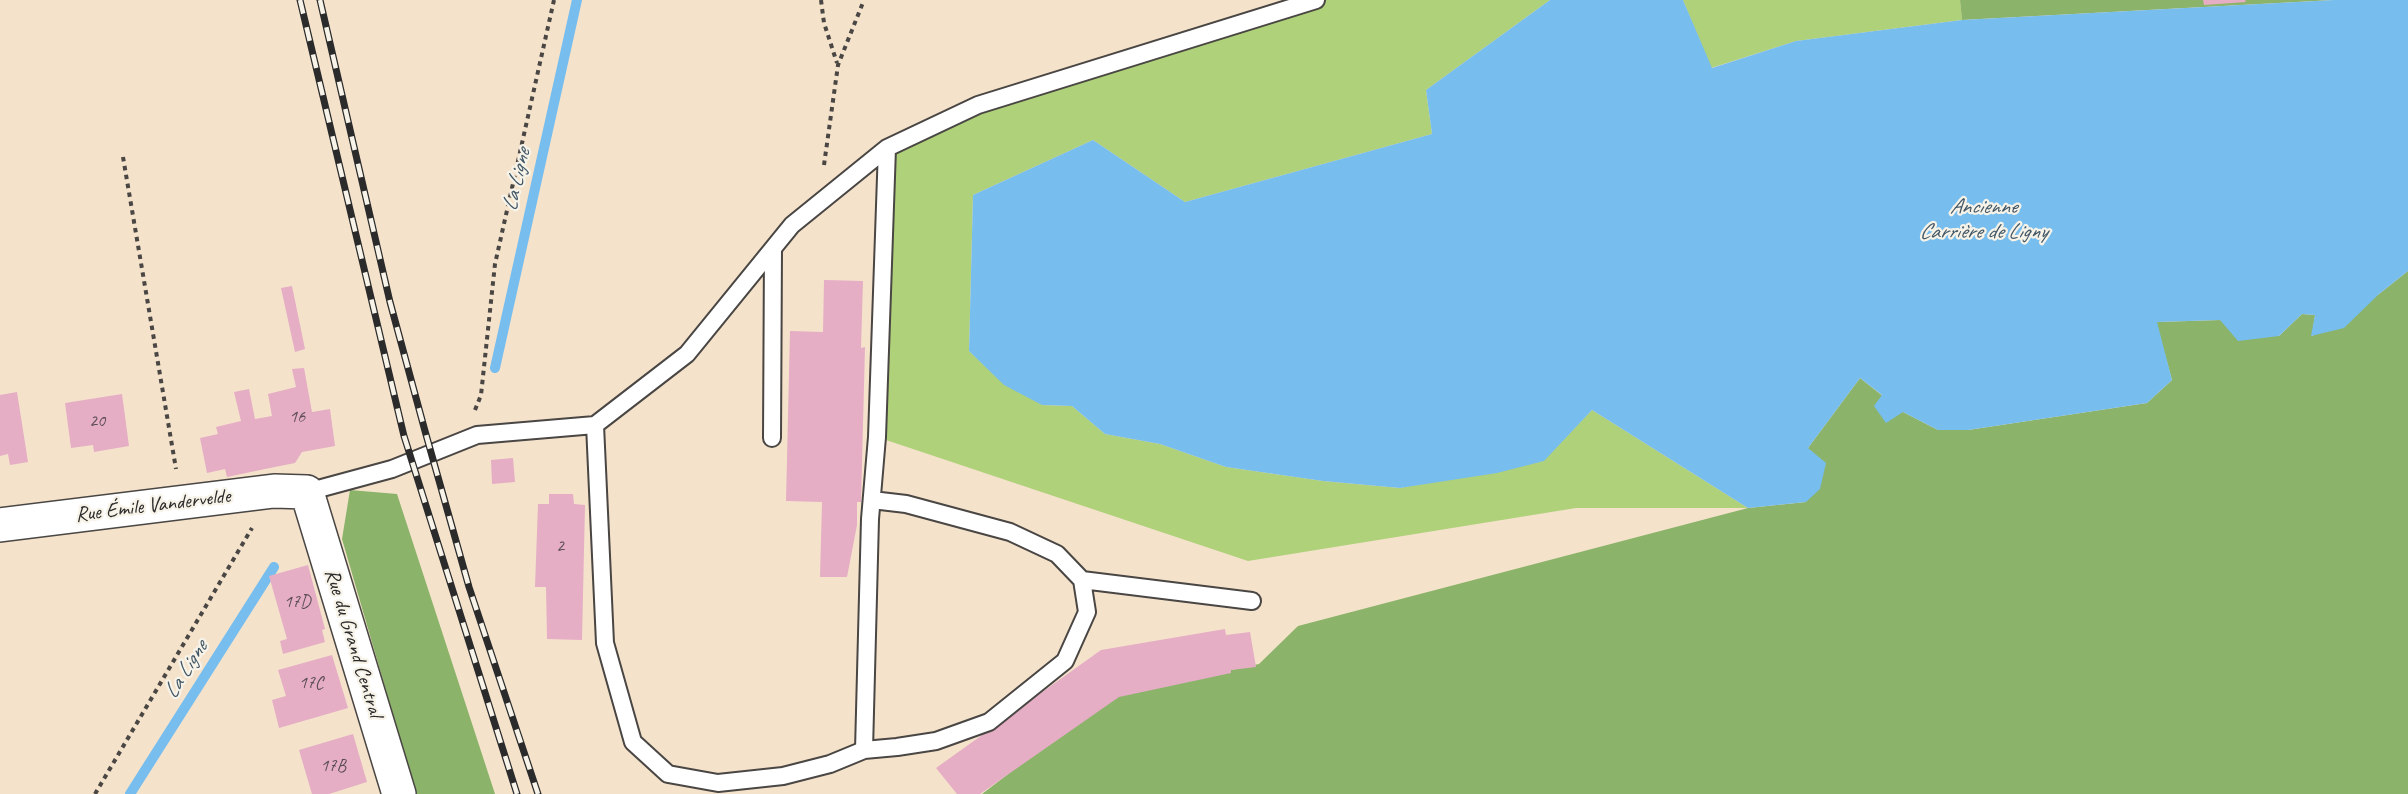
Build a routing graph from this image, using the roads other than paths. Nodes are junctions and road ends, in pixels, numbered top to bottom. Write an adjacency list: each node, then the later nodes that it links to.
1 (1316, 0): 2 (lane)
2 (887, 148): 3 (lane); 7 (lane)
3 (773, 249): 4 (lane); 5 (lane)
4 (595, 425): 6 (lane); 11 (lane)
5 (772, 438)
6 (307, 492): 8 (street, Rue Émile Vandervelde); 12 (street, Rue du Grand Central)
7 (872, 500): 9 (lane); 11 (lane)
8 (0, 525)
9 (1082, 580): 10 (lane); 11 (lane)
10 (1252, 601)
11 (864, 750)
12 (399, 794)

